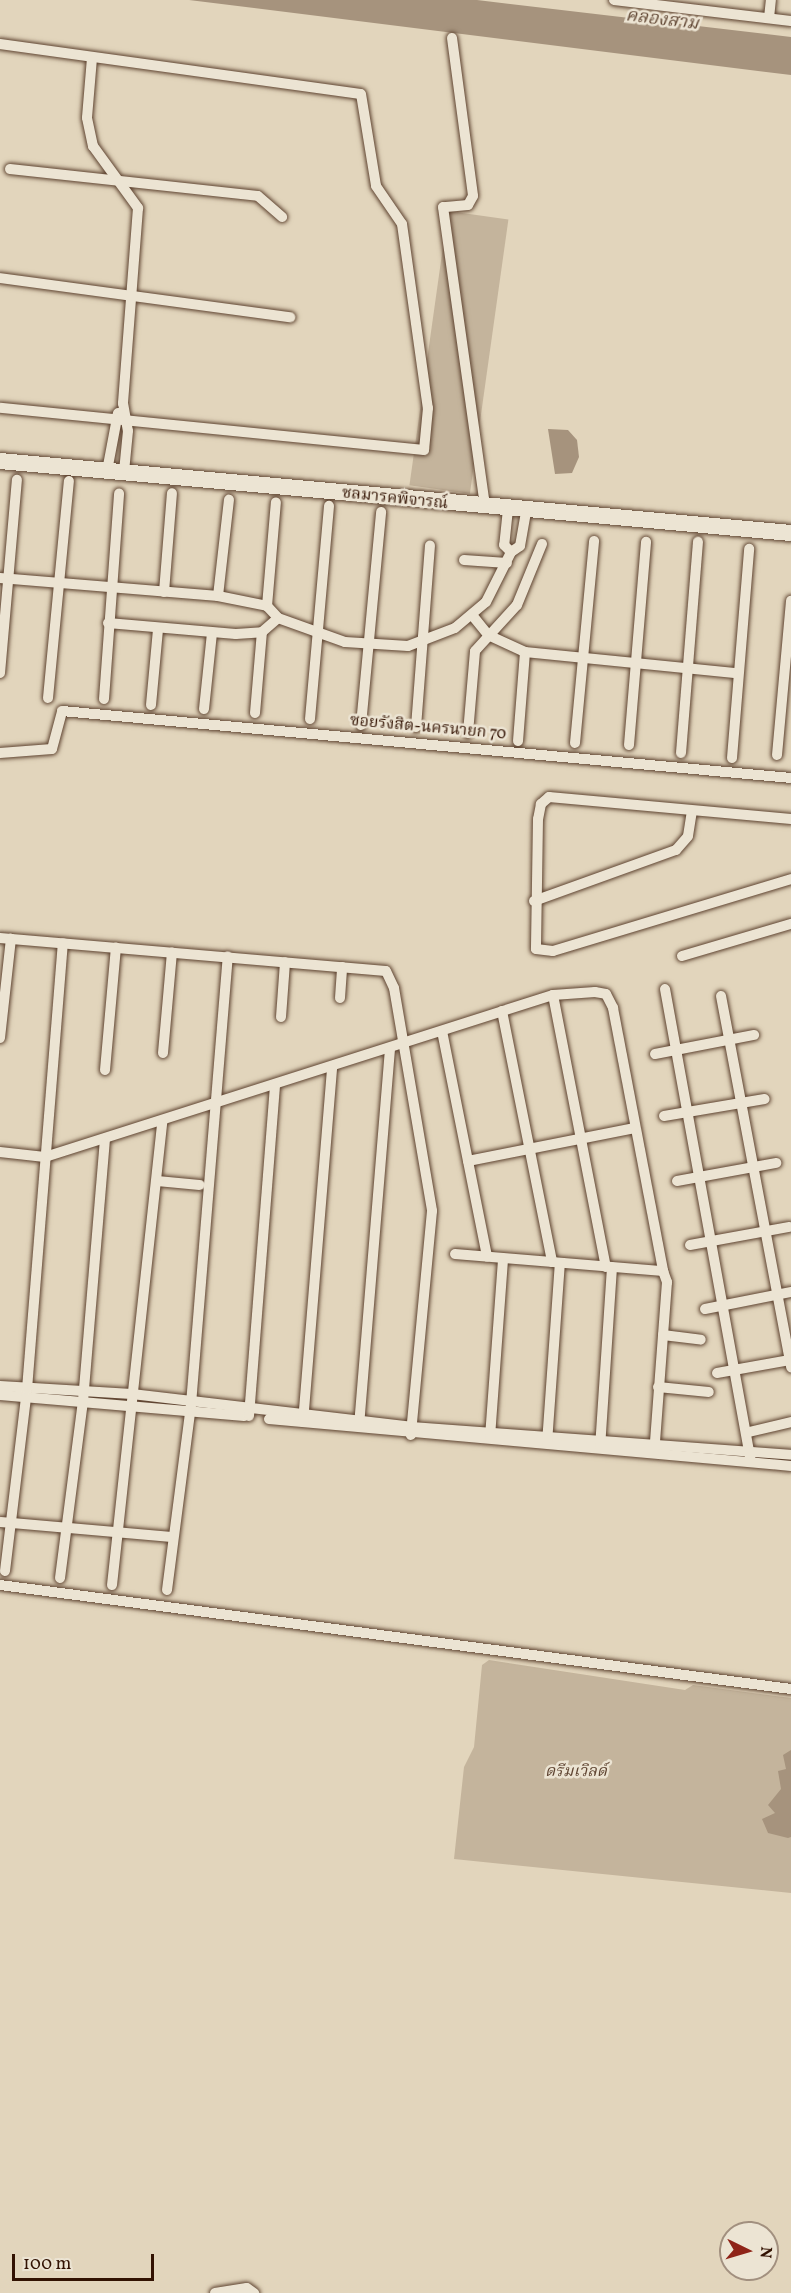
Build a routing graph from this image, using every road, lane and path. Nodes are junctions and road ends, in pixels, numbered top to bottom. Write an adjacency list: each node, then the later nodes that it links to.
1 (614, 0): 3 (street)
2 (771, 0): 5 (street)
3 (651, 2): 4 (street)
4 (710, 6): 5 (street)
5 (769, 18): 6 (street)
6 (791, 21)
7 (452, 38): 28 (street)
8 (0, 44): 9 (street)
9 (92, 58): 11 (street); 17 (street)
10 (10, 169): 11 (street)
11 (123, 183): 12 (street); 14 (street)
12 (282, 217)
13 (0, 278): 14 (street)
14 (132, 297): 15 (street); 17 (street)
15 (290, 317)
16 (0, 408): 17 (street)
17 (121, 417): 19 (street); 20 (street)
18 (0, 460): 19 (street, ชลมารคพิจารณ์)
19 (107, 471): 20 (street, ชลมารคพิจารณ์)
20 (124, 472): 28 (street, ชลมารคพิจารณ์)
21 (17, 480): 42 (street)
22 (69, 481): 43 (street)
23 (172, 493): 45 (street)
24 (119, 494): 44 (street)
25 (229, 500): 46 (street)
26 (276, 502): 48 (street)
27 (329, 506): 53 (street)
28 (486, 507): 29 (street, ชลมารคพิจารณ์)
29 (508, 509): 30 (street, ชลมารคพิจารณ์); 39 (street)
30 (526, 510): 32 (street, ชลมารคพิจารณ์); 39 (street)
31 (381, 512): 58 (street)
32 (791, 533)
33 (594, 541): 60 (street)
34 (646, 542): 61 (street)
35 (698, 543): 62 (street)
36 (542, 544): 56 (street)
37 (430, 546): 57 (street)
38 (749, 549): 64 (street)
39 (511, 552): 41 (street)
40 (464, 560): 41 (street)
41 (507, 563): 49 (street)
42 (5, 579): 43 (street); 63 (street)
43 (59, 580): 44 (street); 65 (street)
44 (111, 586): 45 (street); 51 (street)
45 (164, 591): 46 (street)
46 (218, 596): 48 (street)
47 (791, 601): 73 (street)
48 (267, 606): 50 (street)
49 (472, 615): 56 (street); 57 (street)
50 (278, 618): 53 (street); 55 (street)
51 (108, 623): 52 (street); 66 (street)
52 (158, 629): 54 (street); 67 (street)
53 (317, 631): 58 (street); 70 (street)
54 (212, 633): 55 (street); 68 (street)
55 (262, 633): 69 (street)
56 (488, 635): 59 (street); 74 (street)
57 (423, 643): 58 (street); 72 (street)
58 (368, 647): 71 (street)
59 (525, 652): 60 (street); 75 (street)
60 (582, 660): 61 (street); 76 (street)
61 (634, 664): 62 (street); 77 (street)
62 (686, 668): 64 (street); 79 (street)
63 (0, 673)
64 (737, 673): 81 (street)
65 (48, 698)
66 (104, 699)
67 (151, 705)
68 (204, 709)
69 (255, 713)
70 (310, 719)
71 (361, 725)
72 (416, 727)
73 (785, 728): 80 (street)
74 (468, 733)
75 (518, 741)
76 (575, 743)
77 (629, 746)
78 (0, 753): 82 (street, ซอยรังสิต-นครนายก 70)
79 (681, 753)
80 (777, 755)
81 (732, 758)
82 (791, 778)
83 (692, 811): 84 (street); 86 (street); 86 (street)
84 (791, 819)
85 (791, 879): 86 (street)
86 (534, 901)
87 (791, 924): 92 (street)
88 (5, 938): 89 (street); 104 (street)
89 (63, 943): 90 (street); 124 (street)
90 (116, 947): 91 (street); 111 (street)
91 (172, 952): 93 (street); 108 (street)
92 (682, 956)
93 (228, 957): 94 (street); 114 (street)
94 (285, 962): 95 (street); 101 (street)
95 (342, 967): 99 (street); 106 (street)
96 (665, 989): 107 (street)
97 (553, 995): 100 (street); 119 (street); 120 (street)
98 (721, 996): 105 (street)
99 (340, 998)
100 (502, 1011): 102 (street); 122 (street)
101 (281, 1017)
102 (442, 1031): 106 (street); 125 (street)
103 (754, 1035): 105 (street)
104 (0, 1038)
105 (729, 1040): 107 (street); 115 (street)
106 (395, 1046): 110 (street); 162 (street); 164 (street)
107 (676, 1050): 109 (street); 116 (street)
108 (163, 1053)
109 (655, 1053)
110 (332, 1067): 112 (street); 160 (street)
111 (105, 1070)
112 (275, 1085): 114 (street); 159 (street)
113 (765, 1099): 115 (street)
114 (217, 1104): 118 (street); 158 (street)
115 (741, 1104): 116 (street); 127 (street)
116 (688, 1113): 117 (street); 128 (street)
117 (664, 1116)
118 (162, 1123): 121 (street); 129 (street)
119 (635, 1128): 120 (street); 141 (street)
120 (581, 1138): 122 (street); 140 (street)
121 (105, 1141): 124 (street); 156 (street)
122 (530, 1149): 125 (street); 139 (street)
123 (0, 1152): 124 (street)
124 (45, 1156): 154 (street)
125 (468, 1161): 137 (street)
126 (776, 1163): 127 (street)
127 (753, 1167): 128 (street); 133 (street)
128 (699, 1177): 130 (street); 134 (street)
129 (157, 1181): 131 (street); 157 (street)
130 (677, 1181)
131 (200, 1185)
132 (789, 1227): 133 (street)
133 (765, 1231): 134 (street); 143 (street)
134 (712, 1241): 135 (street); 144 (street)
135 (690, 1245)
136 (456, 1254): 137 (street)
137 (487, 1257): 138 (street)
138 (502, 1258): 139 (street); 165 (street)
139 (556, 1262): 140 (street); 166 (street)
140 (609, 1267): 141 (street); 167 (street)
141 (663, 1271): 146 (street)
142 (791, 1292): 143 (street)
143 (777, 1295): 144 (street); 148 (street)
144 (724, 1305): 145 (street); 149 (street)
145 (705, 1309)
146 (663, 1335): 147 (street); 152 (street)
147 (701, 1340)
148 (790, 1363): 149 (street)
149 (737, 1370): 150 (street); 163 (street)
150 (717, 1374)
151 (0, 1386): 154 (street)
152 (658, 1387): 153 (street); 168 (street)
153 (709, 1392)
154 (27, 1393): 155 (street); 156 (street); 172 (street)
155 (0, 1395)
156 (83, 1397): 157 (street); 173 (street)
157 (131, 1400): 158 (street); 174 (street)
158 (191, 1408): 159 (street); 175 (street)
159 (249, 1413): 160 (street)
160 (304, 1419): 162 (street)
161 (791, 1422): 163 (street)
162 (359, 1425): 164 (street)
163 (749, 1432): 170 (street)
164 (410, 1436): 165 (street)
165 (490, 1436): 166 (street)
166 (547, 1441): 167 (street)
167 (600, 1446): 168 (street)
168 (654, 1451): 170 (street)
169 (791, 1455): 170 (street)
170 (751, 1461): 171 (street)
171 (791, 1466)
172 (5, 1522): 173 (street); 176 (street)
173 (66, 1527): 174 (street); 177 (street)
174 (119, 1531): 175 (street); 179 (street)
175 (172, 1537): 180 (street)
176 (5, 1572)
177 (60, 1578)
178 (0, 1585): 181 (street)
179 (112, 1585)
180 (166, 1590)
181 (791, 1689)
182 (215, 2293): 183 (street)
183 (254, 2293)

